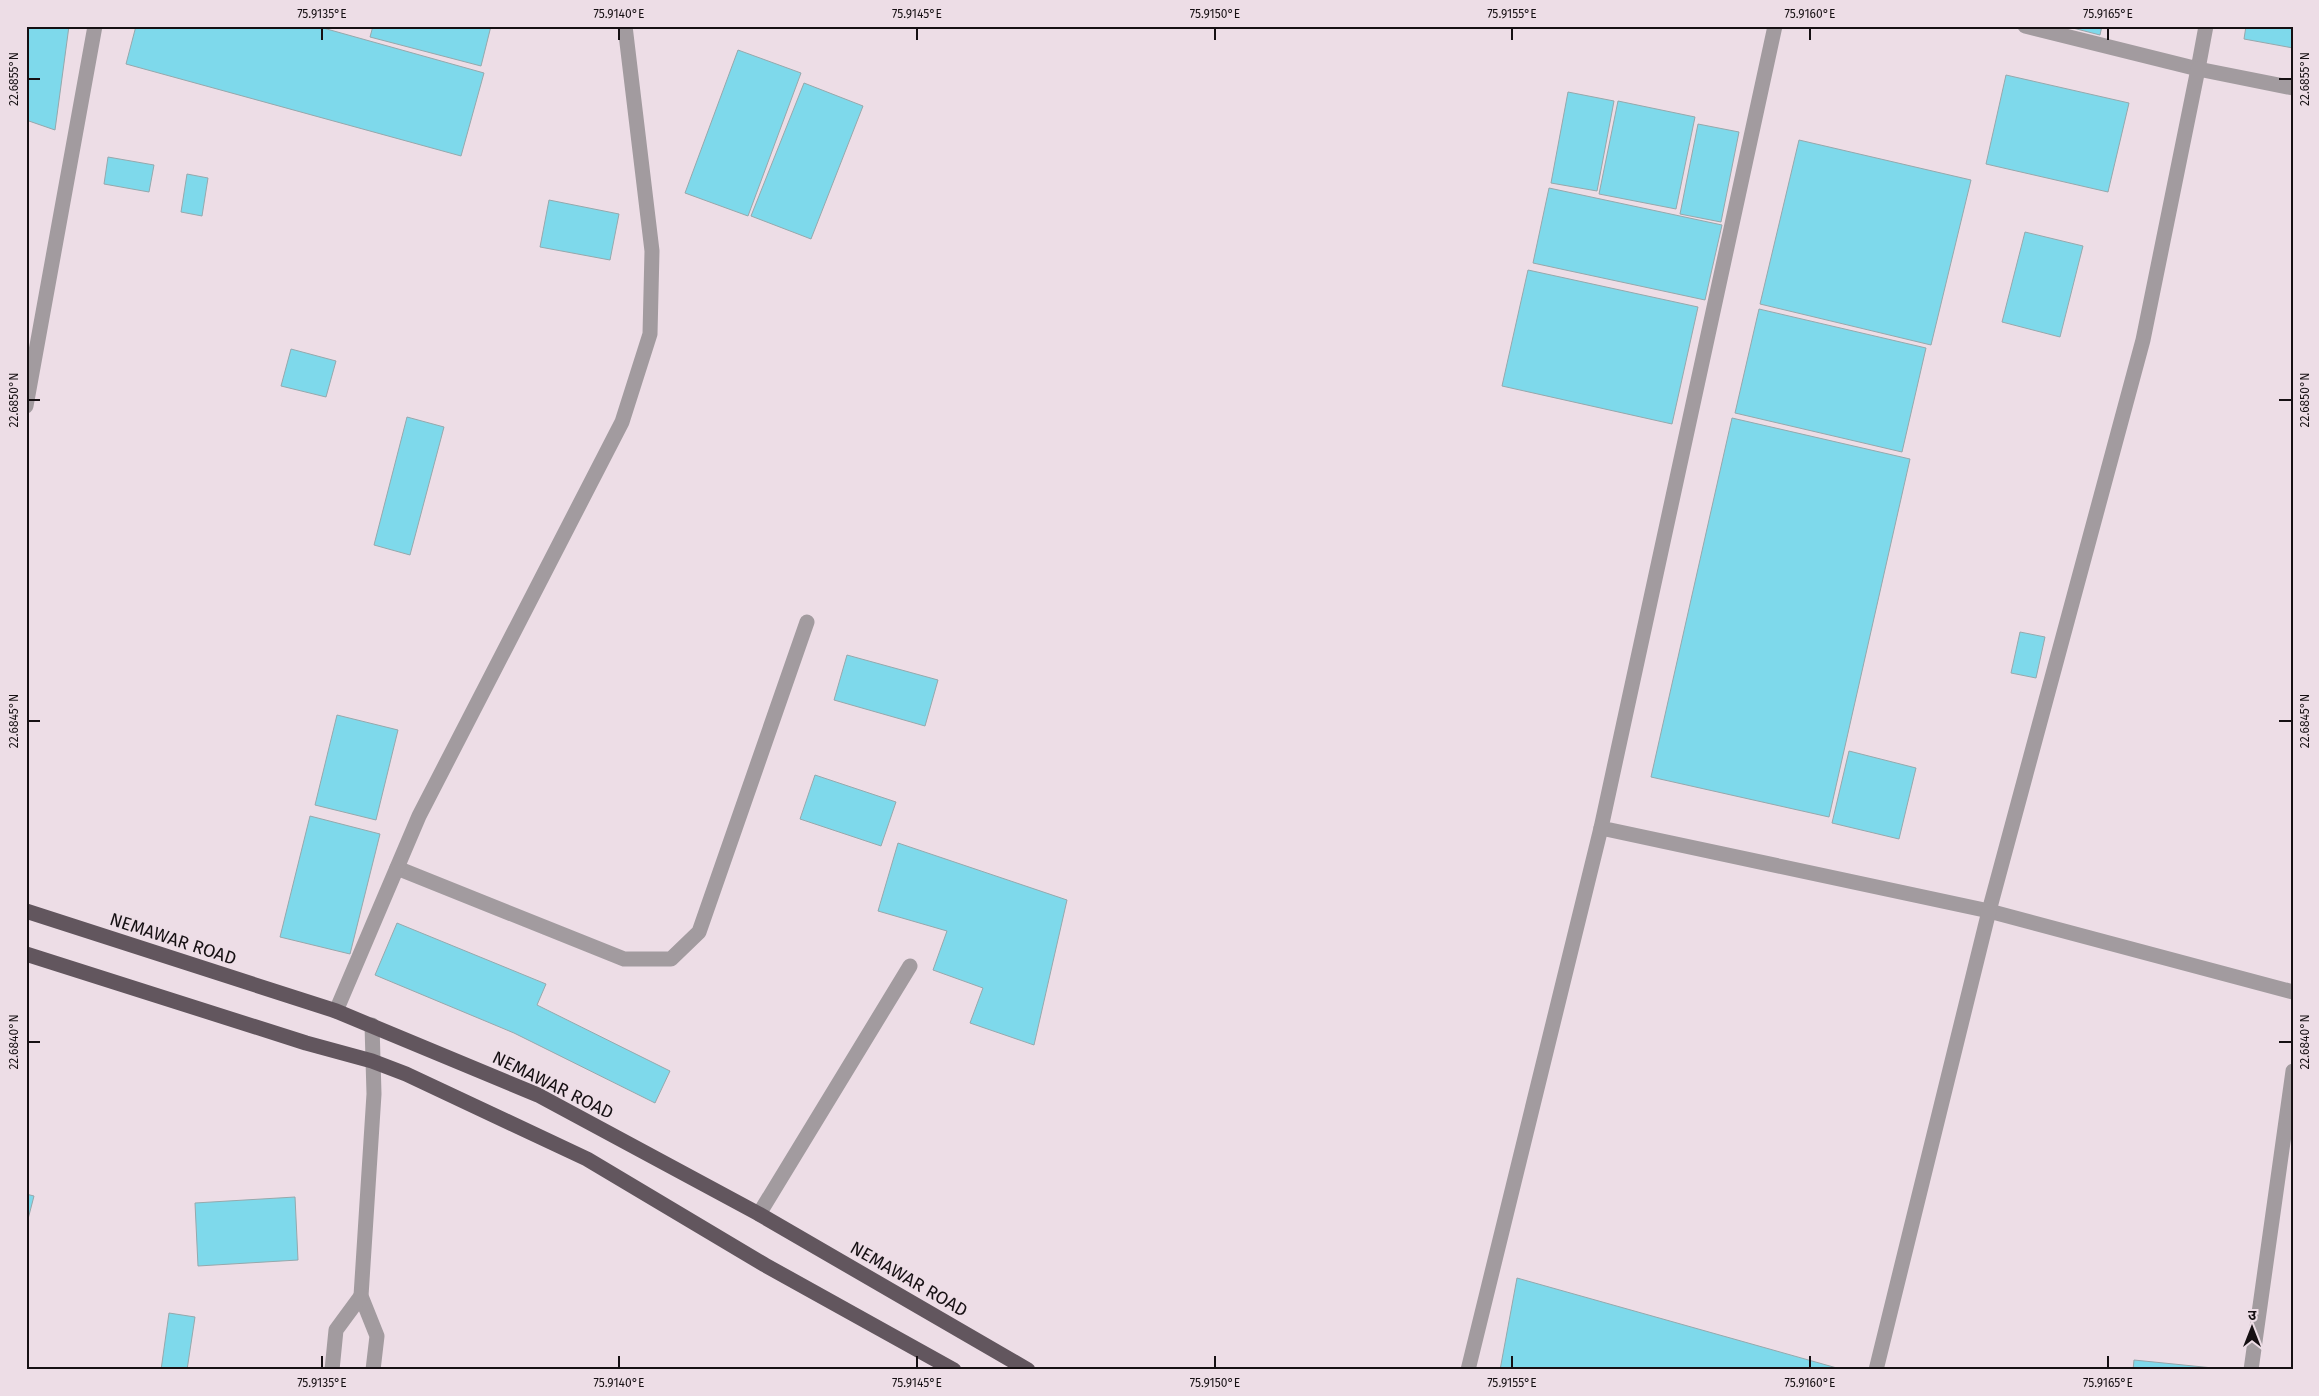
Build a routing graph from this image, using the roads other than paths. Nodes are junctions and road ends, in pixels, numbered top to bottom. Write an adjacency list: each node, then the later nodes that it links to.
1 (94, 26): 8 (street)
2 (625, 26): 11 (street)
3 (1775, 26): 10 (street)
4 (2024, 26): 6 (street)
5 (2206, 26): 6 (street)
6 (2198, 69): 7 (street); 13 (street)
7 (2293, 88)
8 (26, 406)
9 (808, 622): 11 (street)
10 (1601, 828): 13 (street); 27 (street)
11 (397, 868): 17 (street)
12 (26, 911): 17 (highway, NEMAWAR ROAD)
13 (1989, 911): 16 (street); 28 (street)
14 (26, 954): 19 (highway)
15 (910, 966): 21 (street)
16 (2293, 992)
17 (336, 1011): 18 (highway, NEMAWAR ROAD)
18 (372, 1025): 19 (street); 21 (highway, NEMAWAR ROAD)
19 (372, 1061): 22 (street); 25 (highway)
20 (2293, 1070): 29 (street)
21 (759, 1214): 26 (highway, NEMAWAR ROAD)
22 (361, 1296): 23 (street); 24 (street)
23 (332, 1370)
24 (373, 1370)
25 (954, 1370)
26 (1028, 1370)
27 (1468, 1370)
28 (1876, 1370)
29 (2252, 1370)

